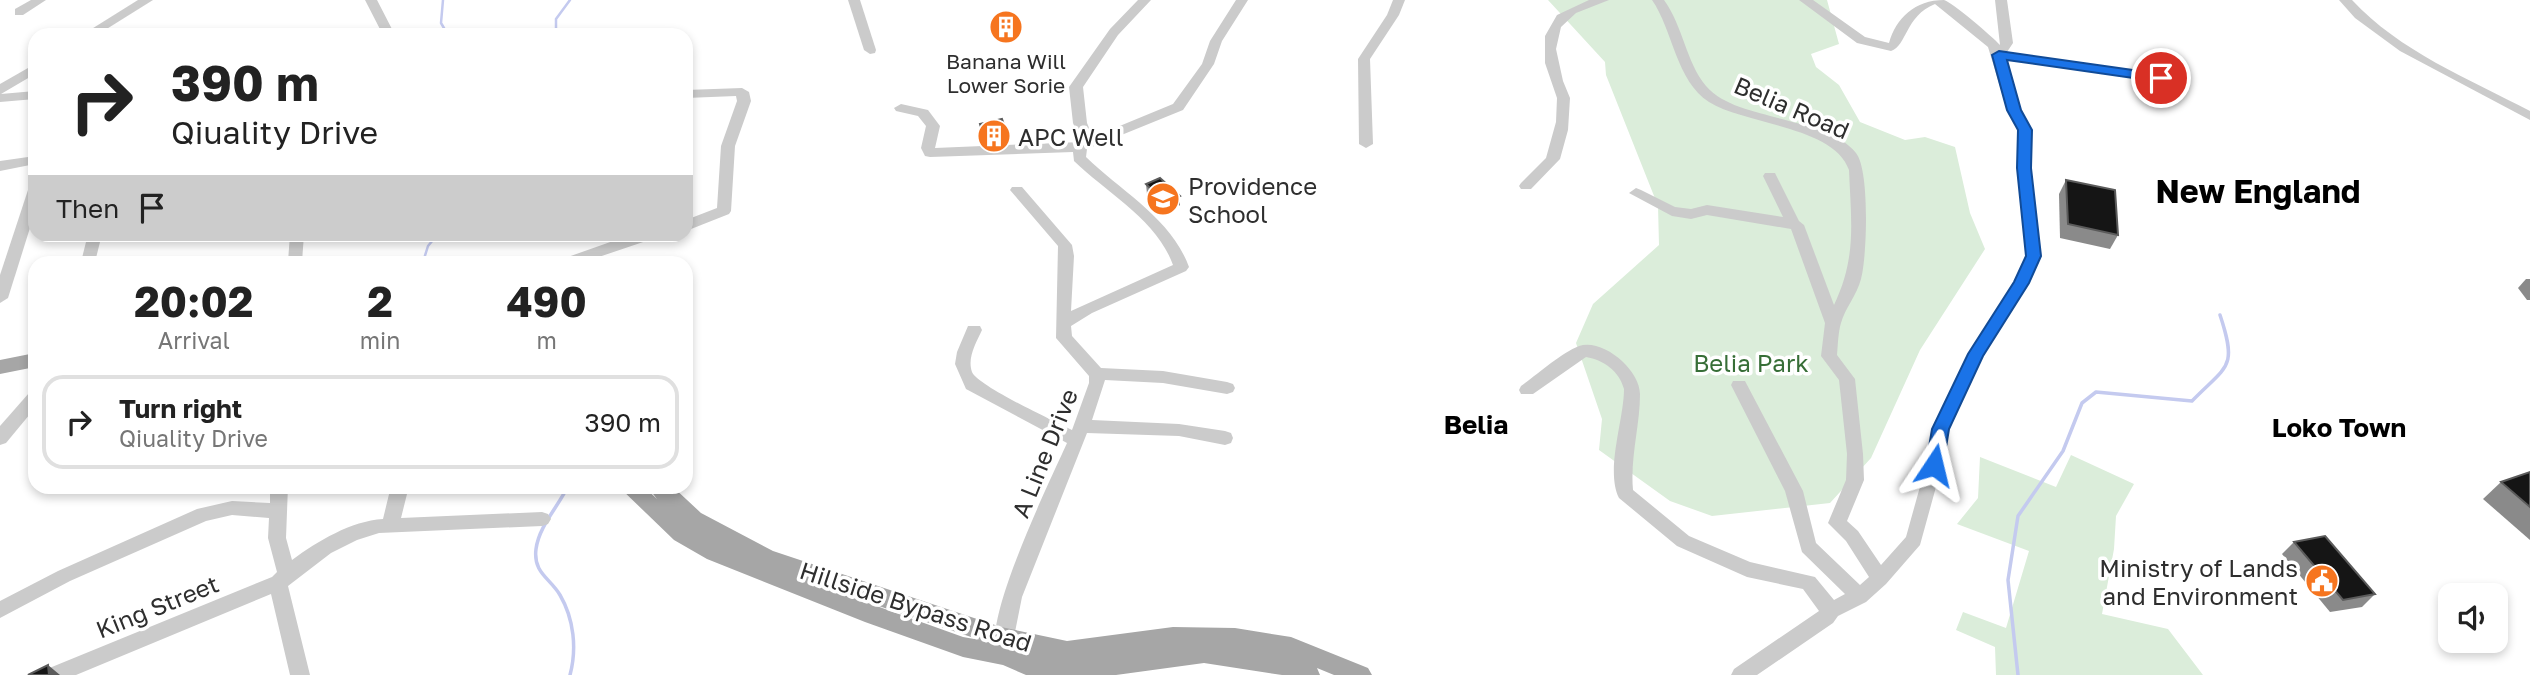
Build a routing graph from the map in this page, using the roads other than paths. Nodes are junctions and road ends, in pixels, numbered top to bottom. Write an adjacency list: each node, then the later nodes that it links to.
1 (40, 0): 14 (street)
2 (146, 0): 15 (street)
3 (372, 0): 16 (street)
4 (854, 0): 17 (street)
5 (1144, 0): 28 (street)
6 (1242, 0): 28 (street)
7 (1399, 0): 27 (street)
8 (1603, 0): 32 (street)
9 (1658, 0): 42 (street, Belia Road)
10 (1805, 0): 11 (street)
11 (1936, 0): 18 (street)
12 (2001, 0): 18 (street)
13 (2345, 0): 26 (street)
14 (19, 12)
15 (100, 28)
16 (386, 28)
17 (870, 50)
18 (1997, 53): 20 (street); 64 (street)
19 (28, 72): 21 (street)
20 (2161, 78)
21 (0, 90)
22 (693, 93): 36 (street)
23 (28, 96): 24 (street)
24 (0, 98)
25 (901, 108): 28 (street)
26 (2530, 116)
27 (1366, 144)
28 (1085, 145): 41 (street)
29 (28, 161): 30 (street)
30 (0, 166)
31 (1770, 176): 37 (street)
32 (1526, 186)
33 (1017, 190): 41 (street)
34 (1636, 193): 37 (street)
35 (28, 212): 40 (street)
36 (693, 223)
37 (1793, 224): 42 (street)
38 (629, 242): 39 (street)
39 (588, 256)
40 (0, 298)
41 (1063, 323): 48 (street, A Line Drive)
42 (1833, 323): 64 (street, Belia Road)
43 (974, 330): 53 (street)
44 (28, 350): 45 (main road)
45 (0, 356)
46 (28, 361): 47 (main road)
47 (0, 367)
48 (1097, 374): 50 (street); 53 (street, A Line Drive)
49 (1739, 385): 65 (street)
50 (1227, 388)
51 (1527, 390): 67 (street)
52 (28, 405): 54 (street)
53 (1079, 433): 55 (street); 68 (street, A Line Drive)
54 (0, 438)
55 (1225, 438)
56 (279, 494): 60 (street)
57 (398, 494): 62 (street)
58 (637, 494): 68 (main road, Hillside Bypass Road)
59 (666, 494): 68 (main road, Hillside Bypass Road)
60 (278, 512): 63 (street); 66 (street)
61 (542, 519): 62 (street, King Street)
62 (391, 524): 63 (street, King Street)
63 (283, 579): 69 (street, King Street); 70 (street)
64 (1880, 579): 65 (street)
65 (1859, 596): 67 (street)
66 (0, 610)
67 (1830, 610): 73 (street)
68 (1004, 646): 71 (main road, Hillside Bypass Road); 72 (main road, Hillside Bypass Road)
69 (54, 675)
70 (300, 675)
71 (1308, 675)
72 (1360, 675)
73 (1741, 675)

